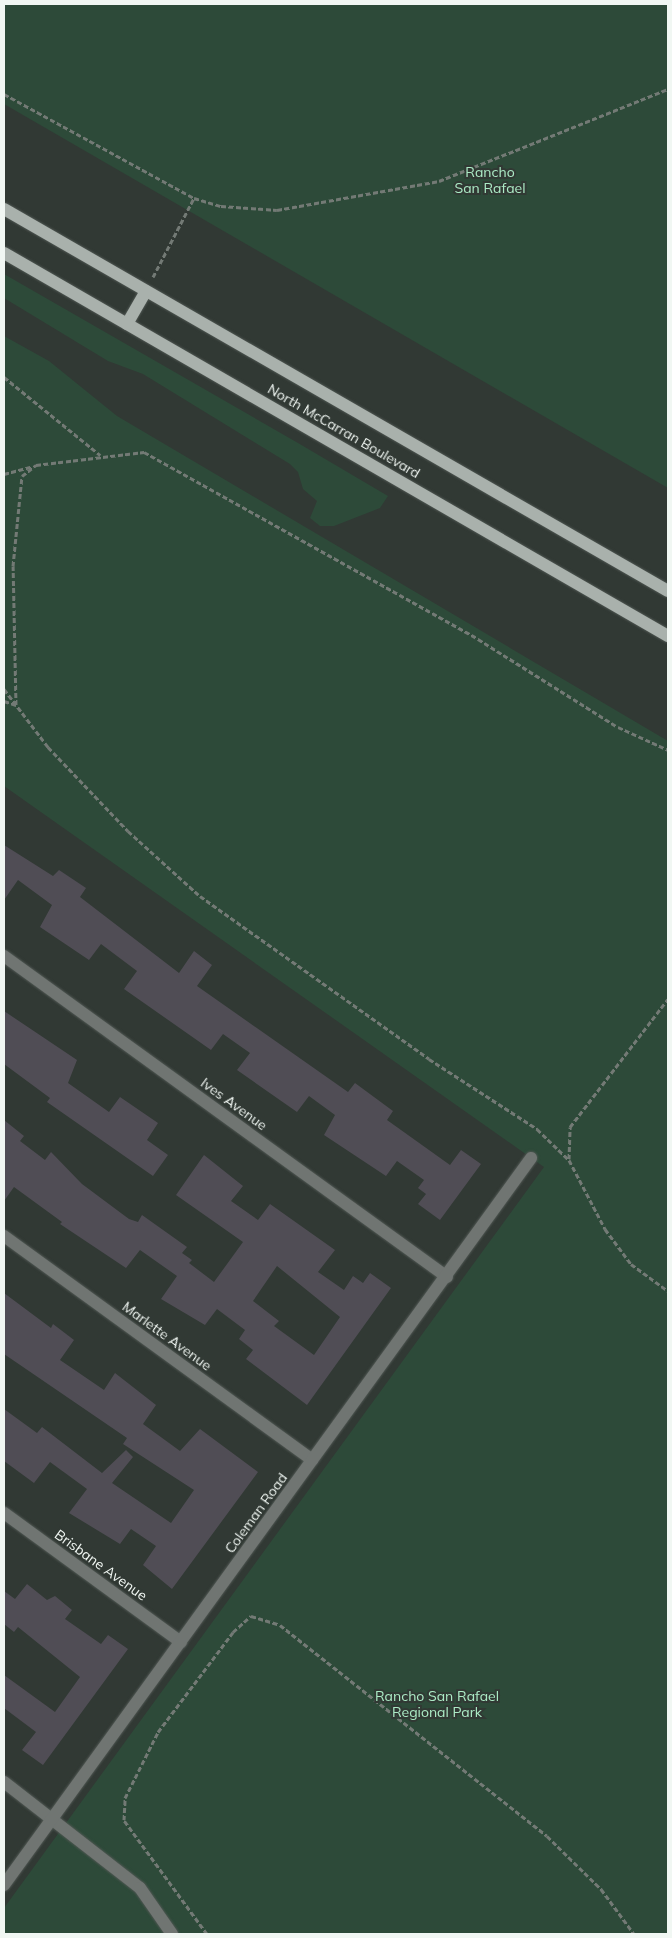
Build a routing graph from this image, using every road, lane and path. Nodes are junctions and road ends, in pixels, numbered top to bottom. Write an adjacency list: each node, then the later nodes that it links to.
1 (668, 90): 3 (path)
2 (4, 94): 3 (path)
3 (194, 198): 6 (path)
4 (4, 209): 6 (main road, North McCarran Boulevard)
5 (4, 253): 7 (main road, North McCarran Boulevard)
6 (146, 291): 7 (main road); 12 (main road, North McCarran Boulevard)
7 (127, 324): 13 (main road, North McCarran Boulevard)
8 (4, 377): 9 (path)
9 (100, 455): 10 (path); 17 (path)
10 (36, 465): 11 (path); 16 (path)
11 (4, 474)
12 (668, 591)
13 (668, 636)
14 (4, 689): 16 (path)
15 (4, 701): 16 (path)
16 (16, 705): 21 (path)
17 (668, 750)
18 (4, 956): 23 (street, Ives Avenue)
19 (668, 999): 21 (path)
20 (531, 1158): 23 (street, Coleman Road)
21 (569, 1160): 24 (path)
22 (4, 1236): 25 (street, Marlette Avenue)
23 (447, 1276): 25 (street, Coleman Road)
24 (668, 1291)
25 (312, 1460): 27 (street, Coleman Road)
26 (4, 1513): 27 (street, Brisbane Avenue)
27 (181, 1642): 29 (street, Coleman Road)
28 (4, 1782): 29 (street)
29 (53, 1818): 30 (street, Coleman Road); 31 (street)
30 (4, 1885)
31 (172, 1934)
32 (207, 1934): 33 (path)
33 (634, 1934)

